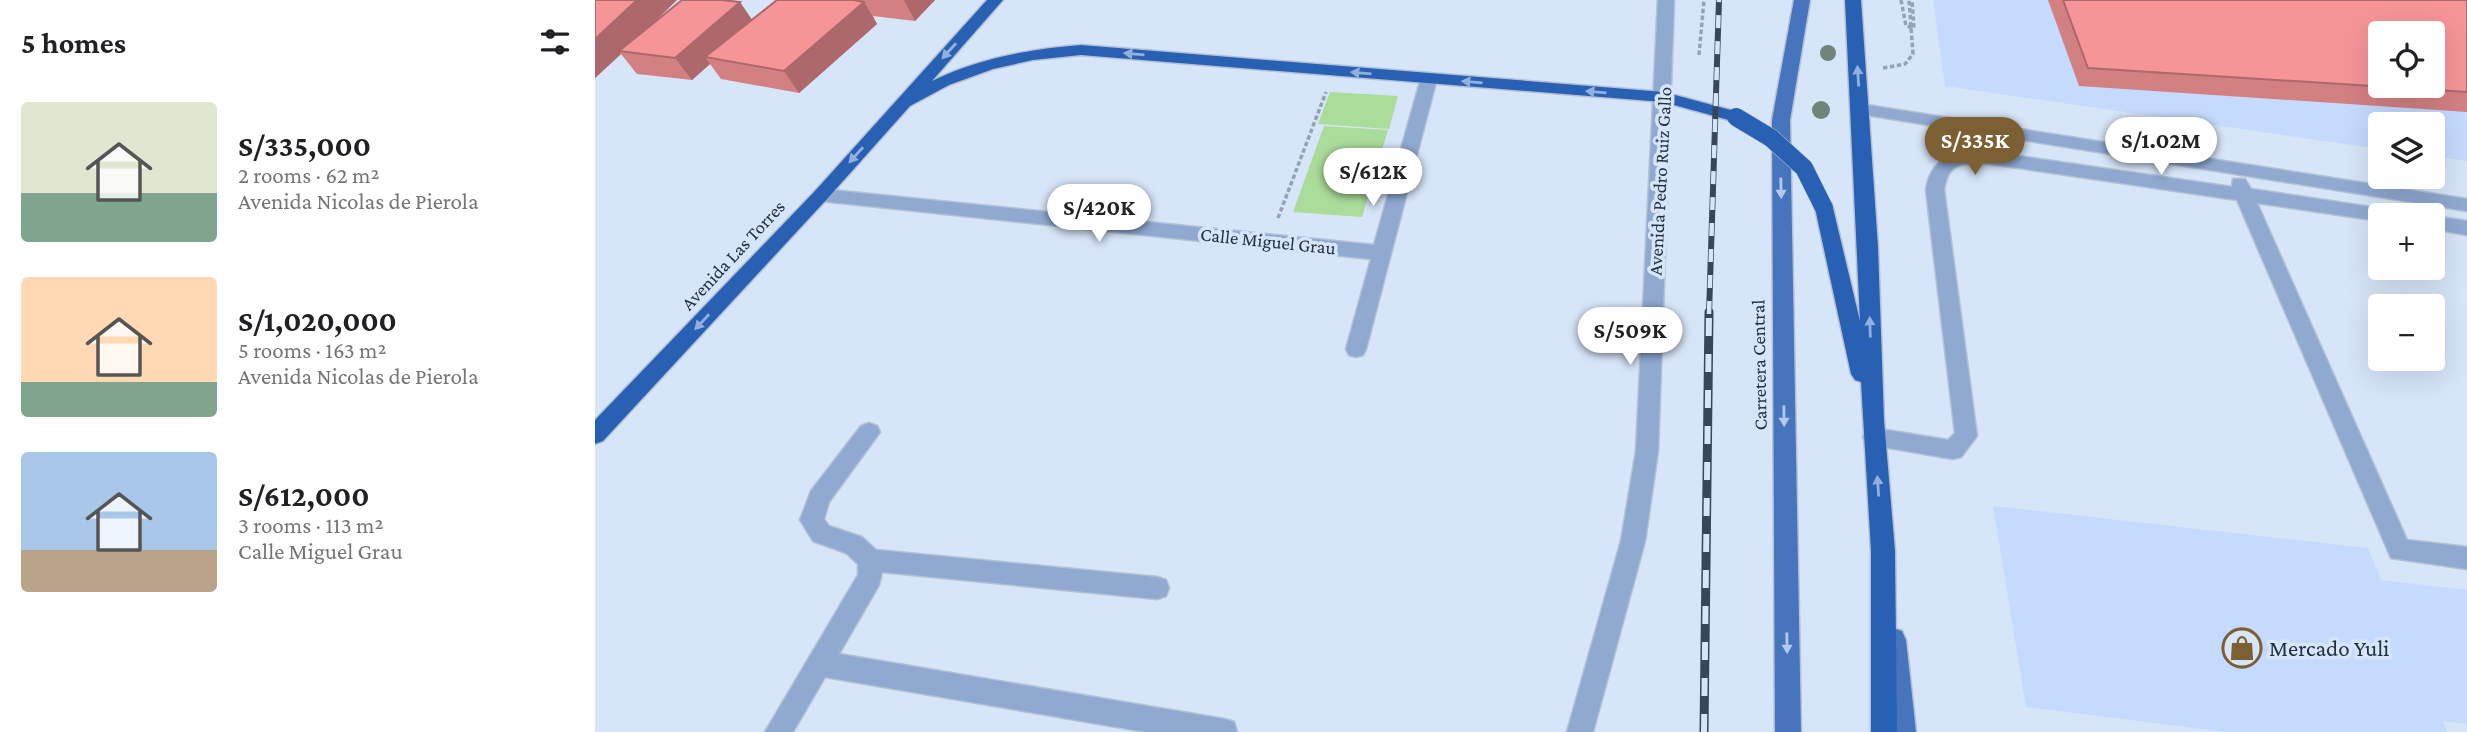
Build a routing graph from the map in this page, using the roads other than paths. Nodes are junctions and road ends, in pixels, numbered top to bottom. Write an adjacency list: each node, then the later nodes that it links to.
1 (995, 0): 7 (highway, Avenida Las Torres, one-way to 7)
2 (1666, 0): 6 (street, Avenida Pedro Ruiz Gallo)
3 (1802, 0): 29 (main road, Carretera Central, one-way to 29)
4 (1853, 0): 8 (highway, one-way to 4)
5 (1429, 78): 6 (highway, one-way to 5); 7 (highway, one-way to 7); 16 (street)
6 (1664, 97): 18 (highway, bridge); 28 (street, Avenida Pedro Ruiz Gallo)
7 (901, 104): 11 (highway, Avenida Las Torres, one-way to 11)
8 (1860, 109): 9 (street); 18 (highway, one-way to 8)
9 (2232, 169): 10 (street); 12 (street)
10 (2245, 193): 13 (street); 18 (street); 22 (street)
11 (821, 195): 16 (street, Calle Miguel Grau); 20 (highway, Avenida Las Torres, one-way to 20)
12 (2467, 205)
13 (2368, 212)
14 (2445, 225): 15 (street)
15 (2467, 228)
16 (1382, 253): 17 (street)
17 (1356, 349)
18 (1874, 429): 21 (highway, one-way to 18)
19 (869, 432): 23 (street)
20 (595, 435)
21 (1883, 551): 30 (highway); 31 (main road)
22 (2467, 558)
23 (870, 560): 24 (street); 25 (street)
24 (1157, 588)
25 (819, 663): 26 (street); 27 (street)
26 (778, 732)
27 (1224, 732)
28 (1580, 732)
29 (1788, 732)
30 (1884, 732)
31 (1903, 732)

